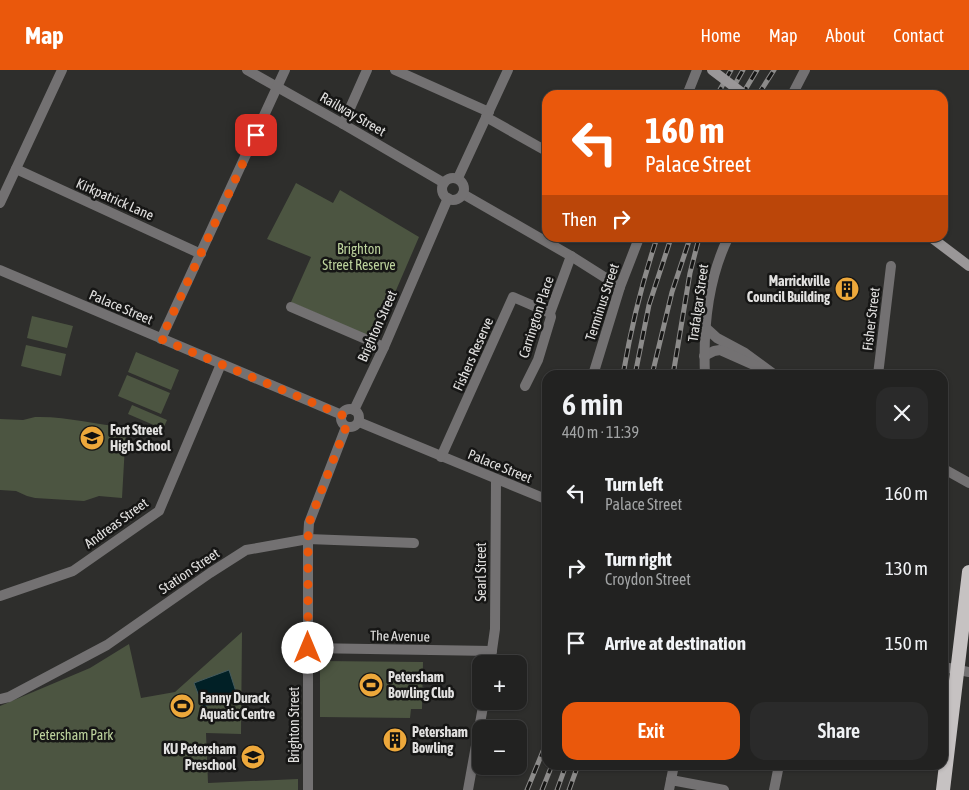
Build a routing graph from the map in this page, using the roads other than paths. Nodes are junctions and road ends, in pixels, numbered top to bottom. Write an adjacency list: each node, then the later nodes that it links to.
1 (62, 70): 17 (street)
2 (247, 70): 10 (street, Railway Street)
3 (285, 70): 10 (street)
4 (367, 70): 15 (street)
5 (395, 70): 14 (street)
6 (508, 70): 14 (street)
7 (696, 70): 11 (street)
8 (712, 70): 12 (main road, bridge)
9 (805, 70): 13 (street)
10 (278, 87): 15 (street, Railway Street); 28 (street)
11 (689, 90)
12 (738, 90)
13 (795, 90)
14 (487, 114): 16 (street); 18 (street)
15 (343, 124): 19 (street, Railway Street)
16 (542, 148)
17 (16, 170): 22 (street); 28 (street, Kirkpatrick Lane)
18 (458, 178): 19 (street); 20 (street)
19 (444, 183): 21 (street)
20 (463, 194): 21 (street); 23 (street)
21 (448, 198): 38 (street, Brighton Street)
22 (0, 203)
23 (542, 239)
24 (547, 242): 29 (street)
25 (637, 242): 33 (street, Terminus Street)
26 (726, 242): 36 (street, Trafalgar Street)
27 (937, 242): 31 (main road)
28 (201, 254): 37 (street)
29 (571, 256): 33 (street); 35 (street, Carrington Place)
30 (892, 266): 45 (street, Fisher Street)
31 (969, 266)
32 (0, 270): 37 (street, Palace Street)
33 (620, 287): 41 (street, Terminus Street)
34 (291, 307): 38 (street)
35 (550, 313): 46 (street, Carrington Place); 51 (street, Fishers Reserve)
36 (706, 328): 39 (street, Trafalgar Street); 44 (street)
37 (161, 339): 40 (street, Palace Street)
38 (384, 346): 47 (street, Brighton Street)
39 (704, 356): 42 (street, Trafalgar Street); 43 (street)
40 (221, 364): 48 (street, Palace Street); 59 (street, Andreas Street)
41 (595, 370)
42 (705, 370)
43 (764, 370)
44 (767, 370)
45 (879, 370)
46 (526, 386)
47 (354, 410): 48 (street); 49 (street)
48 (342, 415): 50 (street)
49 (358, 422): 50 (street); 51 (street, Palace Street)
50 (346, 427): 56 (street, Brighton Street)
51 (441, 457): 53 (street, Palace Street)
52 (948, 472): 54 (street)
53 (496, 479): 55 (street, Palace Street); 61 (street, Searl Street)
54 (969, 484)
55 (542, 498)
56 (308, 539): 57 (street, Station Street); 60 (street, Brighton Street); 64 (street, Station Street)
57 (414, 543)
58 (969, 572): 63 (highway)
59 (0, 596)
60 (308, 648): 61 (street, The Avenue); 71 (street, Brighton Street)
61 (492, 651): 62 (street, Searl Street)
62 (491, 655)
63 (957, 670): 66 (highway)
64 (0, 699)
65 (482, 710): 72 (street)
66 (948, 730)
67 (673, 770): 70 (street)
68 (777, 770): 74 (street)
69 (945, 770): 75 (highway)
70 (670, 785): 73 (street)
71 (308, 790)
72 (468, 790)
73 (724, 790)
74 (774, 790)
75 (943, 790)

